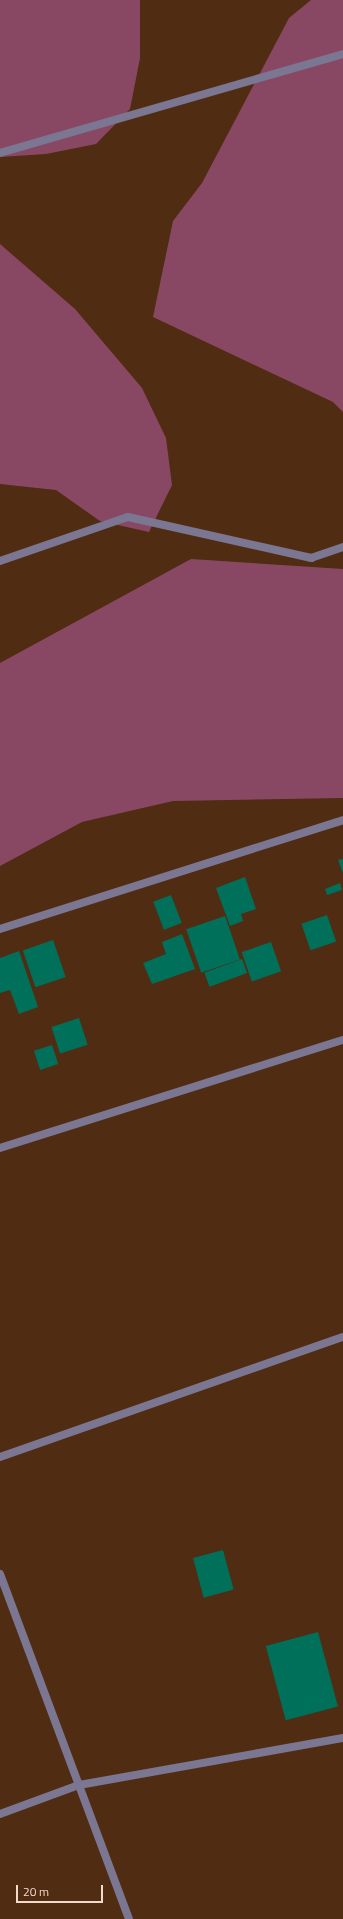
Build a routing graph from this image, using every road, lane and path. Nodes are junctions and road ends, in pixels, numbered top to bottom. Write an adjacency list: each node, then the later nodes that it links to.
1 (343, 54): 2 (street)
2 (0, 153)
3 (343, 547): 4 (street)
4 (0, 561)
5 (343, 820): 6 (street)
6 (0, 929)
7 (343, 1040): 8 (street)
8 (0, 1148)
9 (343, 1337): 10 (street)
10 (0, 1457)
11 (0, 1574): 13 (street)
12 (343, 1738): 13 (street)
13 (79, 1785): 14 (street); 15 (street)
14 (0, 1814)
15 (129, 1919)

